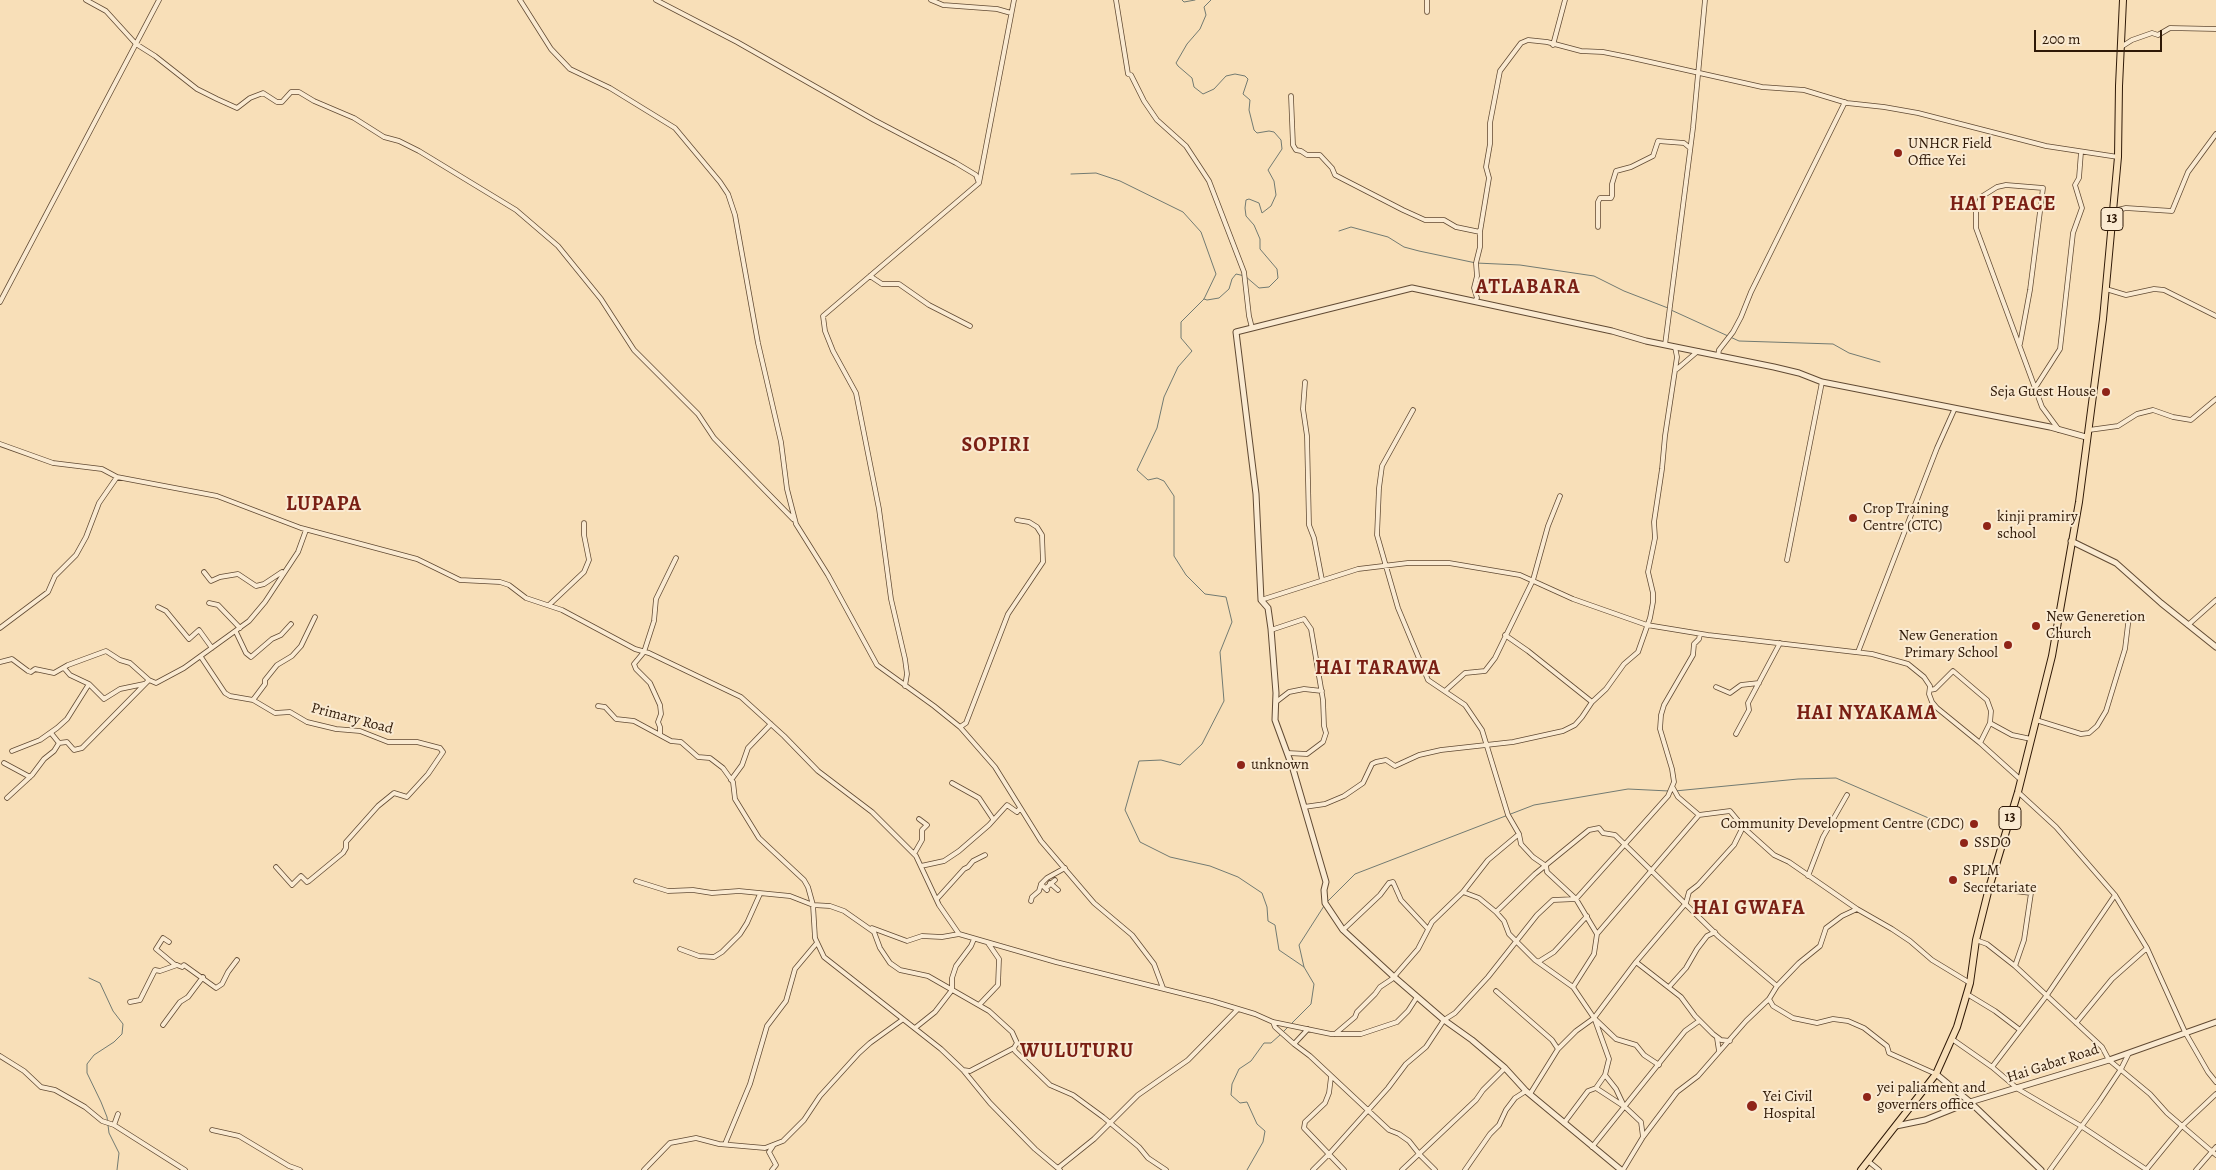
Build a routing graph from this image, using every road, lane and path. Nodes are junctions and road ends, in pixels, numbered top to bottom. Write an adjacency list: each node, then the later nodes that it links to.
1 (86, 0): 15 (street)
2 (159, 0): 15 (street)
3 (520, 0): 54 (street)
4 (656, 0): 25 (street)
5 (931, 0): 13 (street)
6 (1014, 0): 13 (street)
7 (1116, 0): 35 (street)
8 (1427, 0): 12 (street)
9 (1565, 0): 16 (street)
10 (1705, 0): 18 (street)
11 (2123, 0): 17 (main road, 13)
12 (1427, 12)
13 (1011, 13): 25 (street)
14 (2216, 29): 17 (street)
15 (136, 44): 32 (street); 54 (street)
16 (1553, 45): 18 (street); 28 (street)
17 (2120, 47): 24 (main road, 13)
18 (1698, 73): 20 (street); 22 (street)
19 (1291, 96): 28 (street)
20 (1845, 102): 23 (street); 40 (street)
21 (2216, 134): 26 (street)
22 (1690, 148): 27 (street); 37 (street)
23 (2081, 152): 24 (street); 44 (street)
24 (2118, 157): 26 (main road, 13)
25 (979, 183): 29 (street)
26 (2113, 210): 30 (main road, 13)
27 (1598, 228)
28 (1480, 232): 31 (street)
29 (870, 276): 34 (street); 93 (street)
30 (2106, 289): 33 (street); 49 (main road, 13)
31 (1475, 301): 35 (street); 37 (street)
32 (0, 302)
33 (2216, 316)
34 (970, 326)
35 (1252, 328): 66 (street)
36 (2020, 344): 36 (street); 44 (street)
37 (1665, 345): 38 (street)
38 (1675, 347): 39 (street); 41 (street)
39 (1698, 351): 40 (street); 41 (street)
40 (1718, 356): 43 (street)
41 (1675, 372): 74 (street)
42 (1305, 382): 64 (street)
43 (1822, 382): 46 (street); 60 (street)
44 (2035, 388): 48 (street)
45 (2216, 399): 49 (street)
46 (1955, 408): 48 (street); 86 (street)
47 (1413, 410): 61 (street)
48 (2059, 430): 50 (street)
49 (2087, 430): 50 (main road, 13)
50 (2086, 437): 58 (main road, 13)
51 (0, 444): 52 (street)
52 (117, 477): 57 (street); 76 (street)
53 (1560, 496): 65 (street)
54 (794, 519): 93 (street)
55 (1017, 520): 105 (street)
56 (584, 523): 69 (street)
57 (306, 530): 62 (street); 69 (street)
58 (2071, 541): 75 (street); 102 (main road, 13)
59 (676, 558): 85 (street)
60 (1787, 560)
61 (1384, 565): 64 (street); 65 (street); 97 (street)
62 (286, 569): 63 (street); 77 (street)
63 (204, 572)
64 (1322, 580): 66 (street)
65 (1533, 580): 74 (street); 81 (street)
66 (1261, 600): 78 (street)
67 (2216, 600): 75 (street)
68 (209, 603): 77 (street)
69 (549, 604): 85 (street)
70 (158, 608): 84 (street)
71 (2129, 616): 102 (street)
72 (315, 617): 98 (street)
73 (290, 624): 79 (street)
74 (1647, 625): 80 (street); 100 (street)
75 (2188, 625): 83 (street)
76 (0, 628)
77 (240, 628): 79 (street)
78 (1271, 630): 96 (street); 99 (street)
79 (236, 632): 84 (street)
80 (1700, 634): 82 (street); 120 (street)
81 (1505, 636): 97 (street); 100 (street)
82 (1780, 643): 86 (street); 91 (street)
83 (2216, 647)
84 (212, 648): 87 (street)
85 (644, 652): 104 (street); 107 (street)
86 (1858, 652): 95 (street)
87 (201, 657): 90 (street); 98 (street)
88 (0, 662): 89 (street)
89 (64, 668): 90 (street); 92 (street)
90 (148, 682): 92 (street); 110 (street)
91 (1759, 683): 94 (street); 108 (street)
92 (89, 684): 106 (street)
93 (905, 686): 105 (street)
94 (1716, 687)
95 (1930, 690): 103 (street); 111 (street)
96 (1322, 691): 99 (street); 114 (street)
97 (1445, 691): 112 (street)
98 (253, 700): 136 (street, Primary Road)
99 (1276, 702): 114 (street)
100 (1592, 702): 112 (street)
101 (598, 706): 107 (street)
102 (2036, 720): 109 (main road, 13)
103 (1990, 723): 109 (street); 111 (street)
104 (771, 724): 117 (street); 132 (street)
105 (960, 727): 125 (street)
106 (51, 733): 110 (street); 113 (street)
107 (660, 734): 117 (street)
108 (1736, 734)
109 (2031, 739): 118 (main road, 13)
110 (59, 743): 116 (street)
111 (1980, 743): 118 (street)
112 (1487, 745): 124 (street); 130 (street)
113 (12, 751)
114 (1287, 753): 124 (street)
115 (4, 763): 116 (street)
116 (30, 777): 123 (street)
117 (731, 780): 153 (street)
118 (2021, 780): 121 (main road, 13)
119 (952, 783): 128 (street)
120 (1673, 788): 126 (street); 131 (street)
121 (2018, 792): 144 (main road, 13); 148 (street)
122 (1847, 795): 139 (street)
123 (7, 798)
124 (1304, 807): 159 (street)
125 (1020, 808): 128 (street); 137 (street)
126 (1699, 815): 129 (street); 138 (street)
127 (920, 819): 132 (street)
128 (993, 819): 134 (street)
129 (1743, 827): 139 (street); 152 (street)
130 (1519, 834): 135 (street); 146 (street)
131 (1626, 845): 135 (street); 138 (street); 150 (street)
132 (914, 854): 134 (street)
133 (984, 854): 149 (street)
134 (921, 866): 149 (street)
135 (1546, 866): 150 (street); 155 (street)
136 (276, 868)
137 (1065, 868): 143 (street); 182 (street)
138 (1651, 871): 152 (street); 162 (street)
139 (1808, 876): 154 (street)
140 (1055, 880): 142 (street)
141 (636, 881): 147 (street)
142 (1050, 883): 143 (street); 145 (street)
143 (1041, 884): 151 (street)
144 (1989, 888): 164 (main road, 13); 175 (street)
145 (1058, 890)
146 (1463, 892): 155 (street); 158 (street)
147 (760, 894): 153 (street); 170 (street)
148 (2115, 895): 169 (street); 186 (street)
149 (937, 899): 161 (street)
150 (1576, 899): 156 (street); 166 (street)
151 (1031, 901)
152 (1686, 903): 160 (street); 173 (street)
153 (813, 905): 157 (street); 168 (street)
154 (1857, 909): 178 (street); 179 (street)
155 (1496, 912): 166 (street)
156 (1587, 916): 162 (street); 172 (street)
157 (870, 928): 161 (street); 183 (street)
158 (1428, 929): 159 (street); 176 (street)
159 (1343, 930): 176 (street)
160 (1715, 932): 179 (street); 181 (street)
161 (959, 934): 163 (street)
162 (1597, 934): 180 (street)
163 (974, 939): 167 (street); 183 (street)
164 (1976, 940): 175 (street); 178 (main road, 13)
165 (169, 942): 174 (street)
166 (1517, 942): 172 (street); 194 (street)
167 (988, 943): 182 (street); 190 (street)
168 (816, 944): 193 (street); 240 (street)
169 (2147, 948): 198 (street); 203 (street)
170 (680, 949)
171 (237, 960): 177 (street)
172 (1538, 962): 180 (street)
173 (1636, 962): 181 (street); 192 (street)
174 (177, 965): 177 (street); 189 (street)
175 (2015, 966): 186 (street)
176 (1393, 976): 187 (street); 204 (street)
177 (203, 977): 199 (street)
178 (1970, 983): 185 (main road, 13)
179 (1777, 986): 188 (street)
180 (1573, 987): 192 (street)
181 (1669, 987): 195 (street)
182 (1164, 988): 191 (street)
183 (952, 990): 190 (street); 200 (street)
184 (1496, 991): 210 (street)
185 (1967, 994): 202 (street); 206 (main road, 13)
186 (2047, 995): 198 (street); 202 (street)
187 (1417, 997): 194 (street); 204 (street)
188 (1769, 1000): 207 (street); 220 (street)
189 (130, 1002)
190 (980, 1004): 209 (street)
191 (1238, 1008): 196 (street); 232 (street)
192 (1594, 1018): 210 (street); 215 (street); 221 (street)
193 (902, 1020): 200 (street); 241 (street)
194 (1444, 1020): 217 (street); 230 (street)
195 (1699, 1021): 205 (street); 215 (street)
196 (1273, 1022): 201 (street); 208 (street)
197 (2216, 1022): 203 (street, Hai Gabat Road)
198 (2076, 1023): 214 (street)
199 (163, 1025)
200 (915, 1028): 219 (street)
201 (1308, 1029): 204 (street); 208 (street)
202 (2020, 1030): 216 (street)
203 (2185, 1032): 212 (street, Hai Gabat Road); 223 (street)
204 (1334, 1034)
205 (1717, 1038): 207 (street); 211 (street)
206 (1952, 1039): 216 (street); 220 (main road, 13)
207 (1730, 1041): 211 (street)
208 (1294, 1044): 222 (street)
209 (1014, 1048): 219 (street); 232 (street)
210 (1558, 1049): 226 (street)
211 (1719, 1051): 239 (street)
212 (2130, 1051): 214 (street, Hai Gabat Road); 218 (street)
213 (0, 1056): 234 (street)
214 (2109, 1060): 218 (street); 225 (street, Hai Gabat Road)
215 (1659, 1065): 229 (street)
216 (1992, 1067): 225 (street)
217 (1505, 1068): 226 (street); 246 (street)
218 (2121, 1069): 236 (street); 237 (street)
219 (963, 1070): 249 (street)
220 (1936, 1074): 228 (street); 235 (main road, 13)
221 (1605, 1075): 224 (street); 229 (street)
222 (1331, 1077): 230 (street); 245 (street)
223 (2216, 1082)
224 (1596, 1088): 229 (street); 233 (street)
225 (2018, 1089): 228 (street, Hai Gabat Road); 236 (street)
226 (1528, 1093): 233 (street); 260 (street)
227 (2216, 1094): 237 (street)
228 (1970, 1102): 235 (street, Hai Gabat Road); 250 (street)
229 (1624, 1106): 239 (street); 243 (street)
230 (1368, 1111): 245 (street); 246 (street)
231 (118, 1114): 234 (street)
232 (1109, 1123): 249 (street); 255 (street)
233 (1564, 1123): 243 (street)
234 (114, 1125): 251 (street)
235 (1896, 1126): 248 (main road, 13)
236 (2081, 1126): 264 (street); 265 (street)
237 (2182, 1126): 244 (street); 265 (street)
238 (212, 1130): 252 (street)
239 (1643, 1137): 261 (street)
240 (724, 1144): 241 (street); 253 (street)
241 (774, 1145): 254 (street)
242 (2216, 1147): 244 (street)
243 (1592, 1148): 261 (street)
244 (2212, 1152): 247 (street); 266 (street)
245 (1330, 1153): 256 (street); 257 (street)
246 (1420, 1155): 258 (street); 259 (street)
247 (2216, 1155)
248 (1868, 1161): 262 (main road, 13); 263 (street)
249 (1060, 1169)
250 (2037, 1169)
251 (185, 1170)
252 (300, 1170)
253 (644, 1170)
254 (772, 1170)
255 (1166, 1170)
256 (1313, 1170)
257 (1344, 1170)
258 (1402, 1170)
259 (1435, 1170)
260 (1465, 1170)
261 (1622, 1170)
262 (1861, 1170)
263 (1879, 1170)
264 (2050, 1170)
265 (2147, 1170)
266 (2196, 1170)

